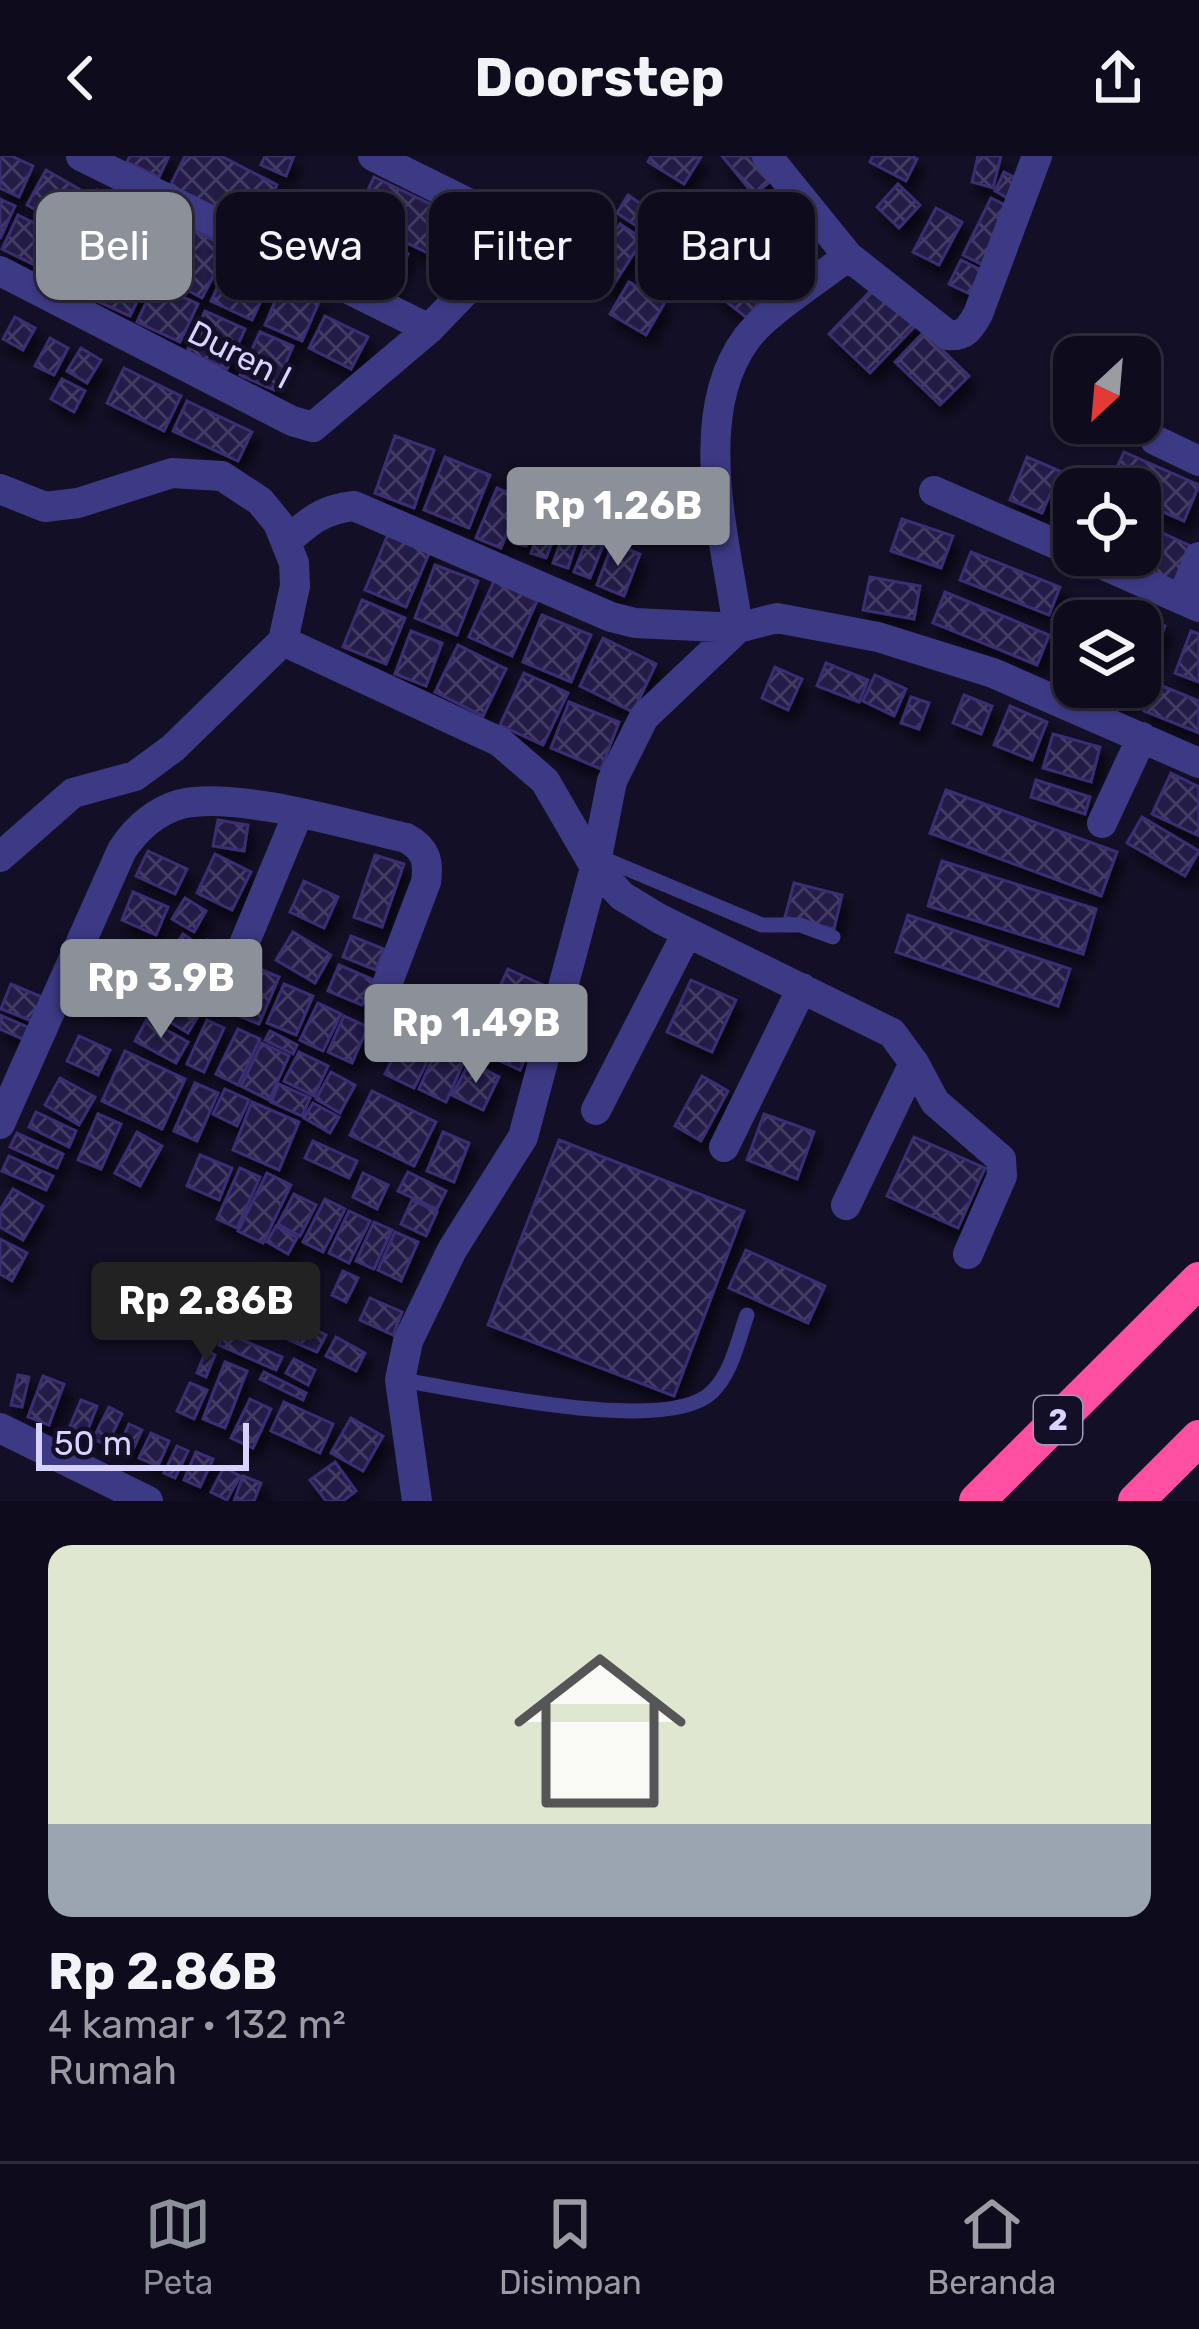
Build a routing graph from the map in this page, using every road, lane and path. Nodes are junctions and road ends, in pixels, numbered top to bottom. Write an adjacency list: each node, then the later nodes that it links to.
1 (81, 156): 7 (street)
2 (373, 156): 7 (street)
3 (767, 156): 5 (street)
4 (1037, 156): 5 (street)
5 (848, 256): 17 (street)
6 (0, 272): 7 (street, Duren I)
7 (429, 329)
8 (1161, 443): 9 (street)
9 (1199, 461)
10 (0, 489): 12 (street)
11 (934, 491): 13 (street)
12 (286, 542): 17 (street); 18 (street)
13 (1053, 543)
14 (1199, 557): 16 (street)
15 (1129, 576): 16 (street)
16 (1191, 603)
17 (738, 628): 19 (street); 24 (street)
18 (283, 640): 23 (street); 24 (street)
19 (1142, 737): 20 (street); 22 (street)
20 (1199, 763)
21 (298, 814): 27 (street); 29 (street); 32 (street)
22 (1102, 823)
23 (0, 857)
24 (596, 861): 25 (street); 26 (lane); 40 (street)
25 (687, 933): 28 (street); 31 (street)
26 (833, 937)
27 (244, 944)
28 (802, 988): 30 (street); 33 (street)
29 (383, 994)
30 (914, 1063): 34 (street); 35 (street)
31 (596, 1110)
32 (0, 1124)
33 (724, 1147)
34 (846, 1205)
35 (968, 1254)
36 (1199, 1264): 39 (highway)
37 (1199, 1280): 39 (highway, 2)
38 (747, 1315): 40 (lane)
39 (1139, 1338): 46 (highway, 2)
40 (400, 1380): 45 (street)
41 (0, 1428): 44 (street)
42 (1199, 1438): 47 (highway)
43 (1199, 1454): 47 (highway)
44 (148, 1501)
45 (417, 1501)
46 (977, 1501)
47 (1138, 1501)

